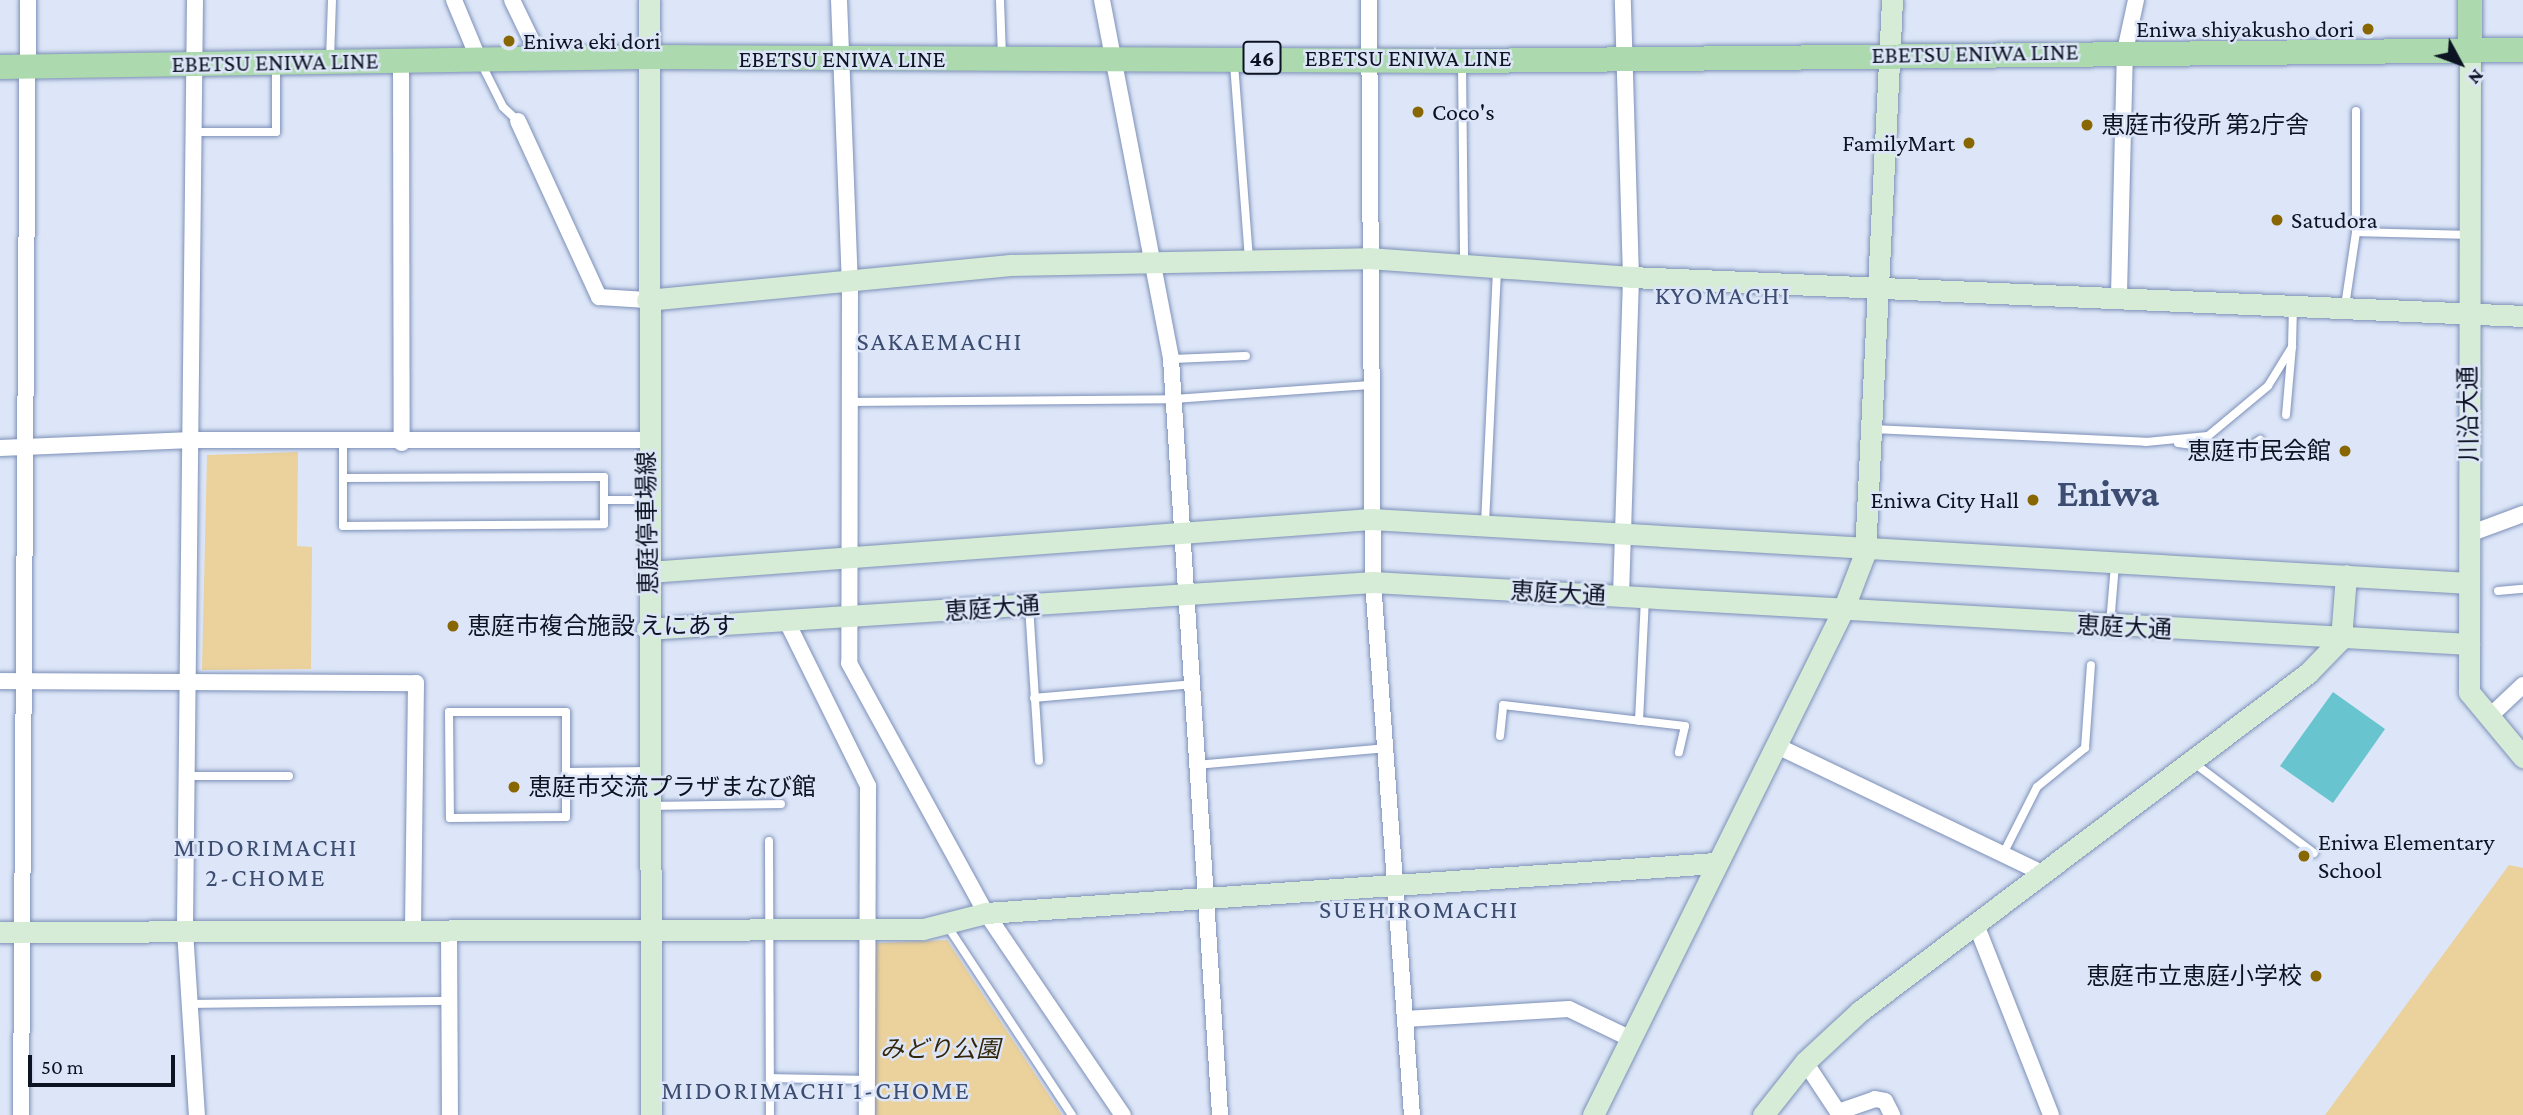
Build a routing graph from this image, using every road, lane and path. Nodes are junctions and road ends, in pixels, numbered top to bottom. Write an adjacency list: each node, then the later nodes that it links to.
1 (28, 0): 34 (street)
2 (195, 0): 32 (street)
3 (332, 0): 30 (lane)
4 (454, 0): 26 (street)
5 (512, 0): 27 (street)
6 (649, 0): 19 (street, 恵庭停車場線)
7 (839, 0): 28 (street)
8 (1000, 0): 24 (lane)
9 (1102, 0): 22 (street)
10 (1369, 0): 20 (street)
11 (1623, 0): 21 (street)
12 (1892, 0): 18 (street)
13 (2136, 0): 17 (street)
14 (2470, 0): 15 (main road)
15 (2470, 50): 16 (main road, EBETSU ENIWA LINE / 46); 17 (main road, EBETSU ENIWA LINE / 46); 39 (street, 川沿大通)
16 (2523, 50)
17 (2125, 51): 18 (main road, EBETSU ENIWA LINE / 46); 48 (street)
18 (1890, 54): 21 (main road, EBETSU ENIWA LINE / 46); 47 (street)
19 (649, 57): 27 (main road, EBETSU ENIWA LINE / 46); 28 (main road, EBETSU ENIWA LINE / 46); 49 (street, 恵庭停車場線)
20 (1369, 57): 23 (main road, EBETSU ENIWA LINE / 46); 31 (main road, EBETSU ENIWA LINE / 46); 40 (street)
21 (1624, 57): 31 (main road, EBETSU ENIWA LINE / 46); 45 (street)
22 (1112, 58): 23 (main road, EBETSU ENIWA LINE / 46); 24 (main road, EBETSU ENIWA LINE / 46); 42 (street)
23 (1234, 58): 41 (lane)
24 (1002, 59): 28 (main road, EBETSU ENIWA LINE / 46)
25 (401, 60): 26 (main road, EBETSU ENIWA LINE / 46); 30 (main road, EBETSU ENIWA LINE / 46); 67 (street)
26 (479, 60): 27 (main road, EBETSU ENIWA LINE / 46); 36 (lane)
27 (541, 60)
28 (842, 60): 46 (street)
29 (276, 61): 30 (main road, EBETSU ENIWA LINE / 46); 32 (main road, EBETSU ENIWA LINE / 46); 37 (lane)
30 (330, 61)
31 (1462, 61): 43 (lane)
32 (194, 62): 34 (main road, EBETSU ENIWA LINE / 46); 37 (street)
33 (0, 67): 34 (main road, EBETSU ENIWA LINE / 46)
34 (28, 68): 69 (street)
35 (2356, 111): 38 (lane)
36 (518, 121): 49 (street)
37 (194, 132): 62 (street)
38 (2356, 232): 39 (lane); 51 (lane)
39 (2468, 235): 52 (street, 川沿大通)
40 (1368, 258): 41 (street); 43 (street); 57 (street)
41 (1249, 259): 42 (street)
42 (1155, 260): 46 (street); 56 (street)
43 (1464, 265): 44 (street)
44 (1497, 267): 45 (street); 75 (lane)
45 (1631, 277): 47 (street); 78 (street)
46 (850, 281): 49 (street); 59 (street)
47 (1878, 285): 48 (street); 61 (street)
48 (2119, 294): 50 (street)
49 (647, 300): 63 (street, 恵庭停車場線)
50 (2293, 306): 51 (street); 54 (lane)
51 (2345, 307): 52 (street)
52 (2467, 314): 53 (street); 76 (street, 川沿大通)
53 (2523, 316)
54 (2292, 347): 60 (lane); 66 (lane)
55 (1246, 356): 56 (lane)
56 (1171, 359): 58 (street)
57 (1370, 385): 58 (lane); 74 (street)
58 (1174, 399): 59 (lane); 77 (street)
59 (848, 402): 80 (street)
60 (2286, 415)
61 (1873, 429): 66 (lane); 79 (street)
62 (192, 440): 65 (street); 69 (street); 102 (street)
63 (646, 440): 67 (street); 72 (street, 恵庭停車場線)
64 (2260, 440): 66 (lane)
65 (343, 442): 67 (street); 70 (lane)
66 (2175, 442)
67 (402, 443)
68 (0, 448): 69 (street)
69 (28, 449): 101 (street)
70 (343, 478): 71 (lane); 71 (lane)
71 (604, 500): 72 (lane)
72 (648, 500): 82 (street, 恵庭停車場線)
73 (2523, 514): 76 (street)
74 (1371, 519): 75 (street); 77 (street); 84 (street)
75 (1485, 527): 78 (street)
76 (2469, 534): 85 (street, 川沿大通)
77 (1181, 536): 80 (street); 88 (street)
78 (1625, 537): 79 (street); 89 (street)
79 (1865, 553): 81 (street); 92 (street)
80 (844, 559): 82 (street); 93 (street)
81 (2115, 564): 83 (street); 95 (lane)
82 (649, 572): 96 (street, 恵庭停車場線)
83 (2346, 575): 85 (street); 97 (street)
84 (1373, 582): 88 (street, 恵庭大通); 89 (street, 恵庭大通); 110 (street)
85 (2469, 583): 98 (street, 川沿大通)
86 (2523, 589): 87 (lane)
87 (2498, 591)
88 (1188, 595): 91 (street, 恵庭大通); 103 (street)
89 (1621, 596): 90 (street, 恵庭大通)
90 (1645, 598): 92 (street, 恵庭大通); 107 (lane)
91 (1028, 606): 93 (street, 恵庭大通); 105 (lane)
92 (1843, 610): 95 (street, 恵庭大通); 109 (street)
93 (845, 619): 94 (street, 恵庭大通); 129 (street)
94 (788, 624): 96 (street, 恵庭大通); 130 (street)
95 (2110, 626): 97 (street, 恵庭大通)
96 (647, 629): 116 (street, 恵庭停車場線)
97 (2341, 639): 98 (street, 恵庭大通); 114 (street)
98 (2469, 644): 106 (street, 川沿大通)
99 (2091, 665): 124 (lane)
100 (0, 681): 101 (street)
101 (22, 682): 102 (street); 137 (street)
102 (187, 682): 118 (street); 135 (street)
103 (1193, 684): 105 (lane); 115 (street)
104 (2523, 685): 106 (street)
105 (1034, 698): 113 (lane)
106 (2488, 718): 112 (street, 川沿大通)
107 (1639, 721): 108 (lane); 111 (lane)
108 (1500, 736)
109 (1775, 745): 124 (street); 125 (street)
110 (1386, 748): 115 (lane); 127 (street)
111 (1679, 752)
112 (2523, 757)
113 (1039, 761)
114 (2192, 761): 123 (lane); 126 (street)
115 (1197, 765): 128 (street)
116 (649, 771): 117 (lane); 121 (street, 恵庭停車場線)
117 (566, 772): 117 (lane)
118 (188, 776): 119 (lane); 136 (street)
119 (289, 776)
120 (781, 804): 121 (lane)
121 (650, 806): 138 (street, 恵庭停車場線)
122 (769, 841): 134 (lane)
123 (2314, 853)
124 (2003, 854): 126 (street)
125 (1716, 863): 127 (street); 142 (street)
126 (2042, 873): 132 (street)
127 (1396, 883): 128 (street); 141 (street)
128 (1203, 897): 129 (street); 154 (street)
129 (986, 914): 131 (street); 153 (street)
130 (867, 926): 131 (street); 134 (street); 145 (street)
131 (948, 927): 152 (lane)
132 (1977, 927): 143 (street); 159 (street)
133 (449, 929): 135 (street); 138 (street); 139 (street)
134 (770, 929): 138 (street); 144 (lane)
135 (413, 930): 136 (street)
136 (185, 931): 137 (street); 140 (street)
137 (10, 932): 146 (street)
138 (651, 932): 149 (street, 恵庭停車場線)
139 (450, 1001): 140 (lane); 148 (street)
140 (190, 1004): 147 (street)
141 (1405, 1018): 142 (street); 155 (street)
142 (1631, 1039): 156 (street)
143 (1805, 1062): 157 (street); 158 (street)
144 (771, 1078): 145 (lane); 150 (lane)
145 (867, 1080): 151 (street)
146 (21, 1115)
147 (197, 1115)
148 (450, 1115)
149 (651, 1115)
150 (771, 1115)
151 (867, 1115)
152 (1072, 1115)
153 (1123, 1115)
154 (1220, 1115)
155 (1412, 1115)
156 (1593, 1115)
157 (1763, 1115)
158 (1892, 1115)
159 (2051, 1115)

